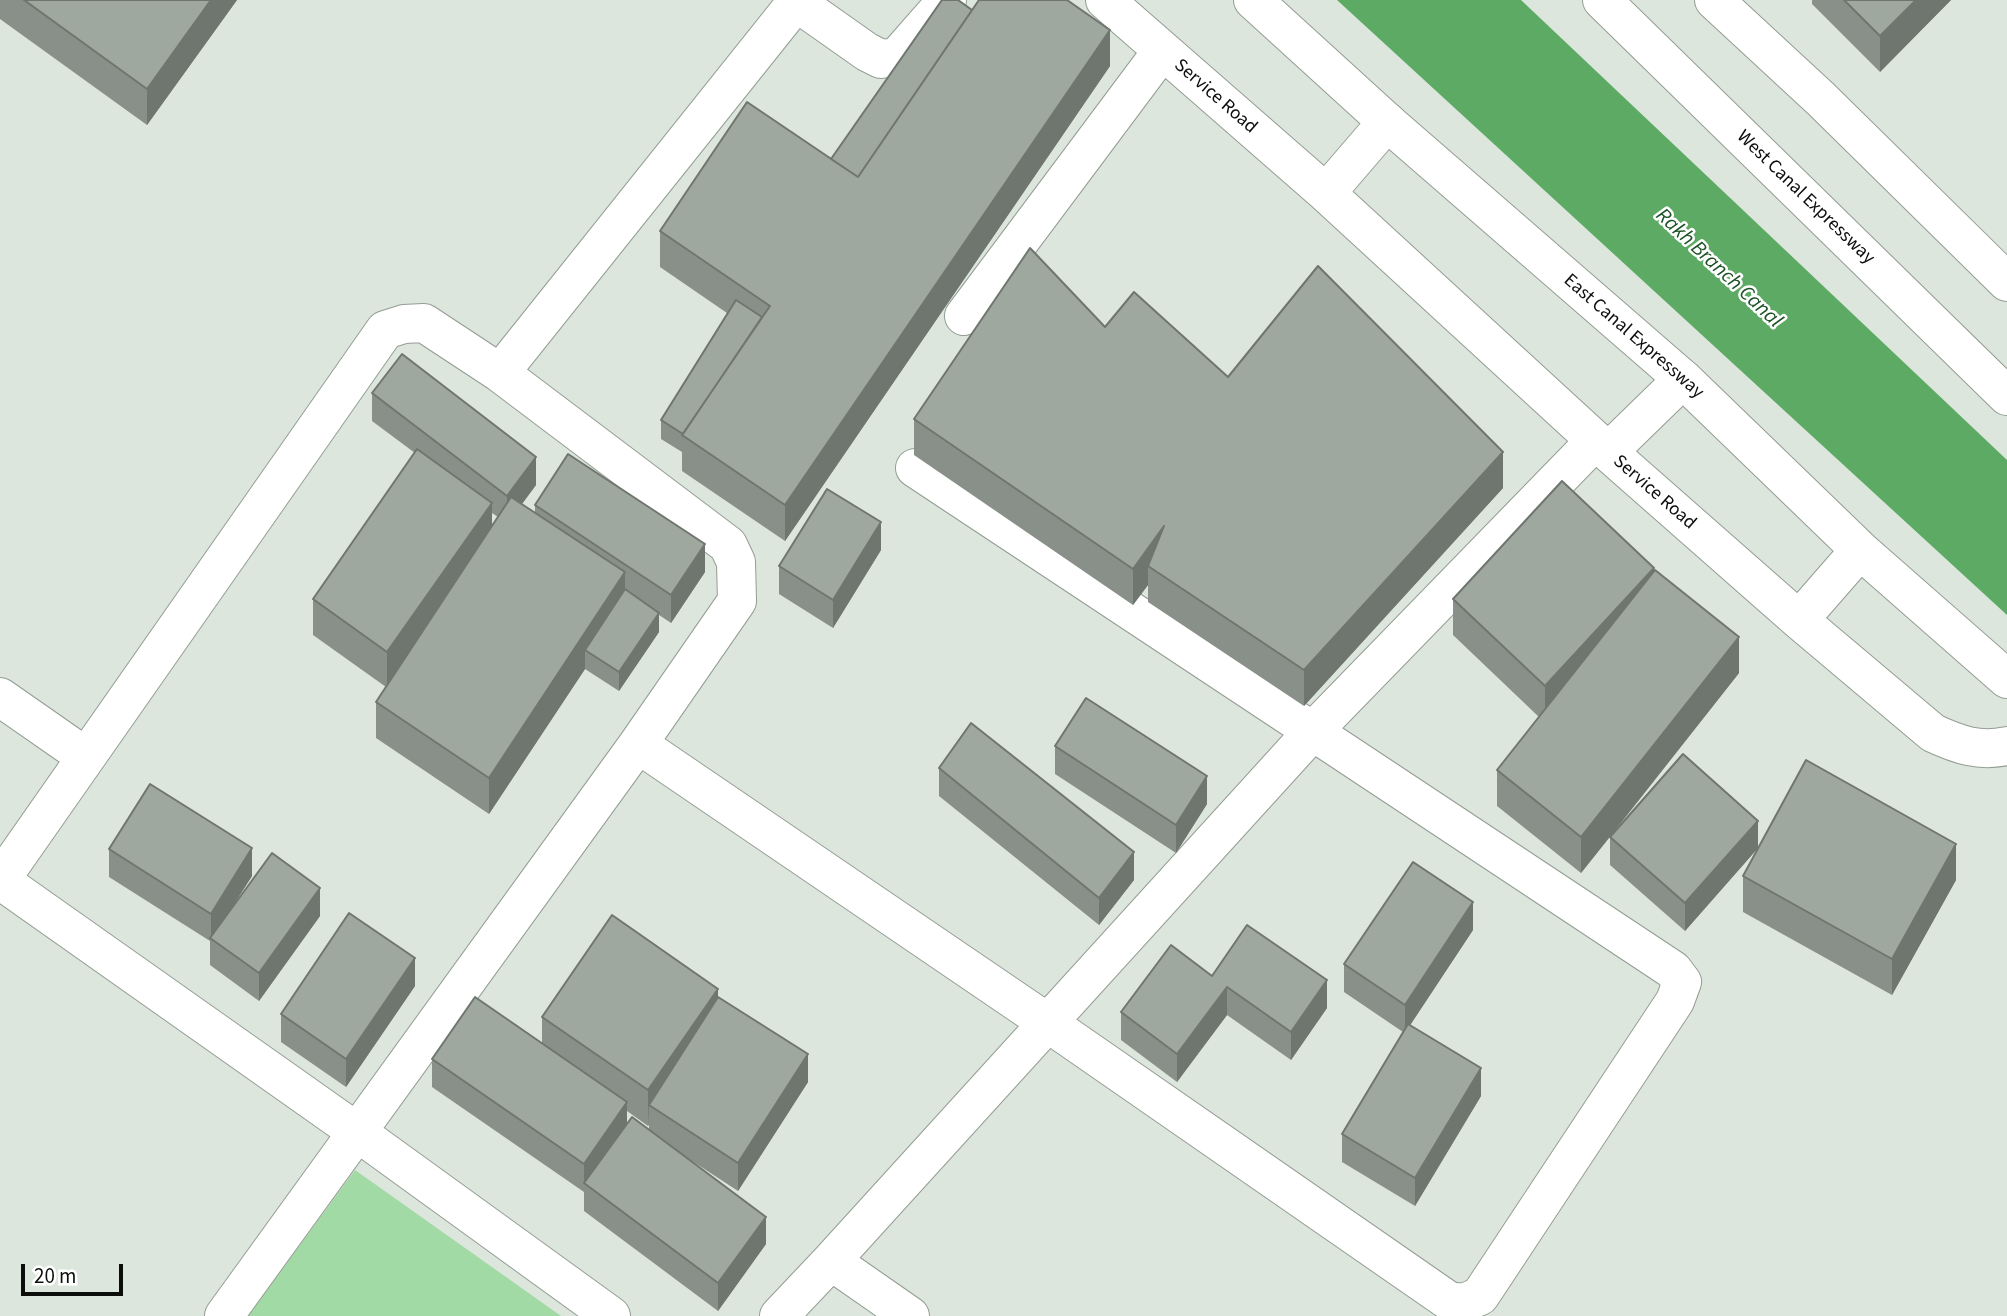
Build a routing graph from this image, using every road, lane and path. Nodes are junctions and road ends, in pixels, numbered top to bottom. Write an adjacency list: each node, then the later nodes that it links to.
1 (947, 0): 6 (street)
2 (1105, 0): 7 (street, Service Road)
3 (1253, 0): 8 (street, East Canal Expressway)
4 (1602, 0): 14 (street, West Canal Expressway)
5 (1714, 0): 10 (street)
6 (797, 1): 12 (street)
7 (1162, 51): 9 (street, Service Road); 11 (street)
8 (1387, 122): 9 (street); 13 (street, East Canal Expressway)
9 (1326, 193): 15 (street, Service Road)
10 (2007, 282)
11 (964, 316)
12 (500, 373): 22 (street); 24 (street)
13 (1683, 379): 15 (street); 17 (street, East Canal Expressway)
14 (2007, 396)
15 (1601, 447): 18 (street, Service Road); 21 (street)
16 (915, 468): 21 (street)
17 (1860, 550): 18 (street); 19 (street, East Canal Expressway)
18 (1799, 620): 23 (street, Service Road)
19 (2007, 680)
20 (0, 697): 24 (street)
21 (1313, 731): 26 (street); 26 (street)
22 (638, 744): 26 (street); 27 (street)
23 (2007, 746)
24 (86, 757): 25 (street)
25 (0, 880): 27 (street)
26 (1048, 1023): 28 (street)
27 (357, 1132): 29 (street); 30 (street)
28 (831, 1261): 31 (street); 32 (street)
29 (224, 1316)
30 (611, 1316)
31 (779, 1316)
32 (910, 1316)

